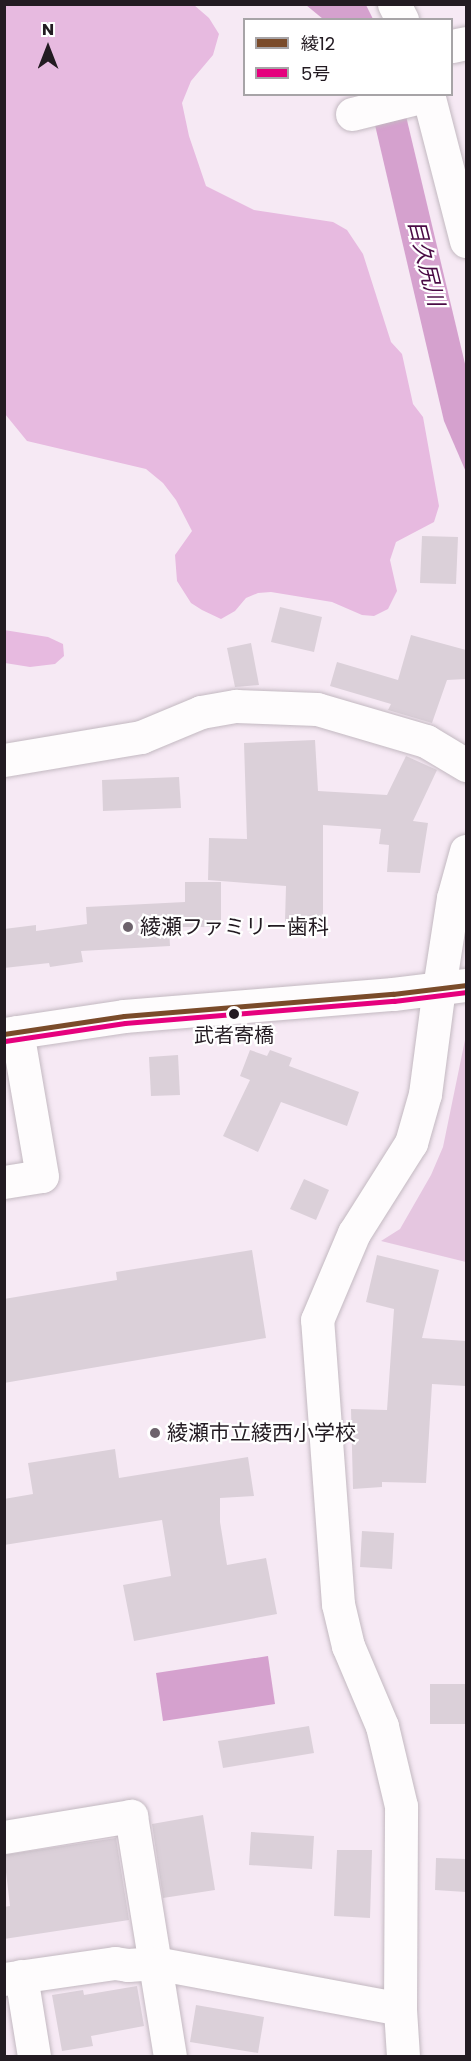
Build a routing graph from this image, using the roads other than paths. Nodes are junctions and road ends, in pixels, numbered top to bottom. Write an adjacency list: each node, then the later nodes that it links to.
1 (394, 4): 2 (street)
2 (401, 18)
3 (423, 96): 4 (street); 5 (street)
4 (357, 113)
5 (466, 241)
6 (4, 760): 7 (street)
7 (466, 765)
8 (466, 851): 9 (street)
9 (453, 986): 10 (street); 15 (street)
10 (11, 1033): 11 (street)
11 (4, 1182)
12 (4, 1837): 13 (street)
13 (155, 1963): 14 (street); 15 (street); 17 (street)
14 (13, 1978): 16 (street)
15 (400, 2009): 18 (street)
16 (34, 2056)
17 (170, 2056)
18 (403, 2056)

